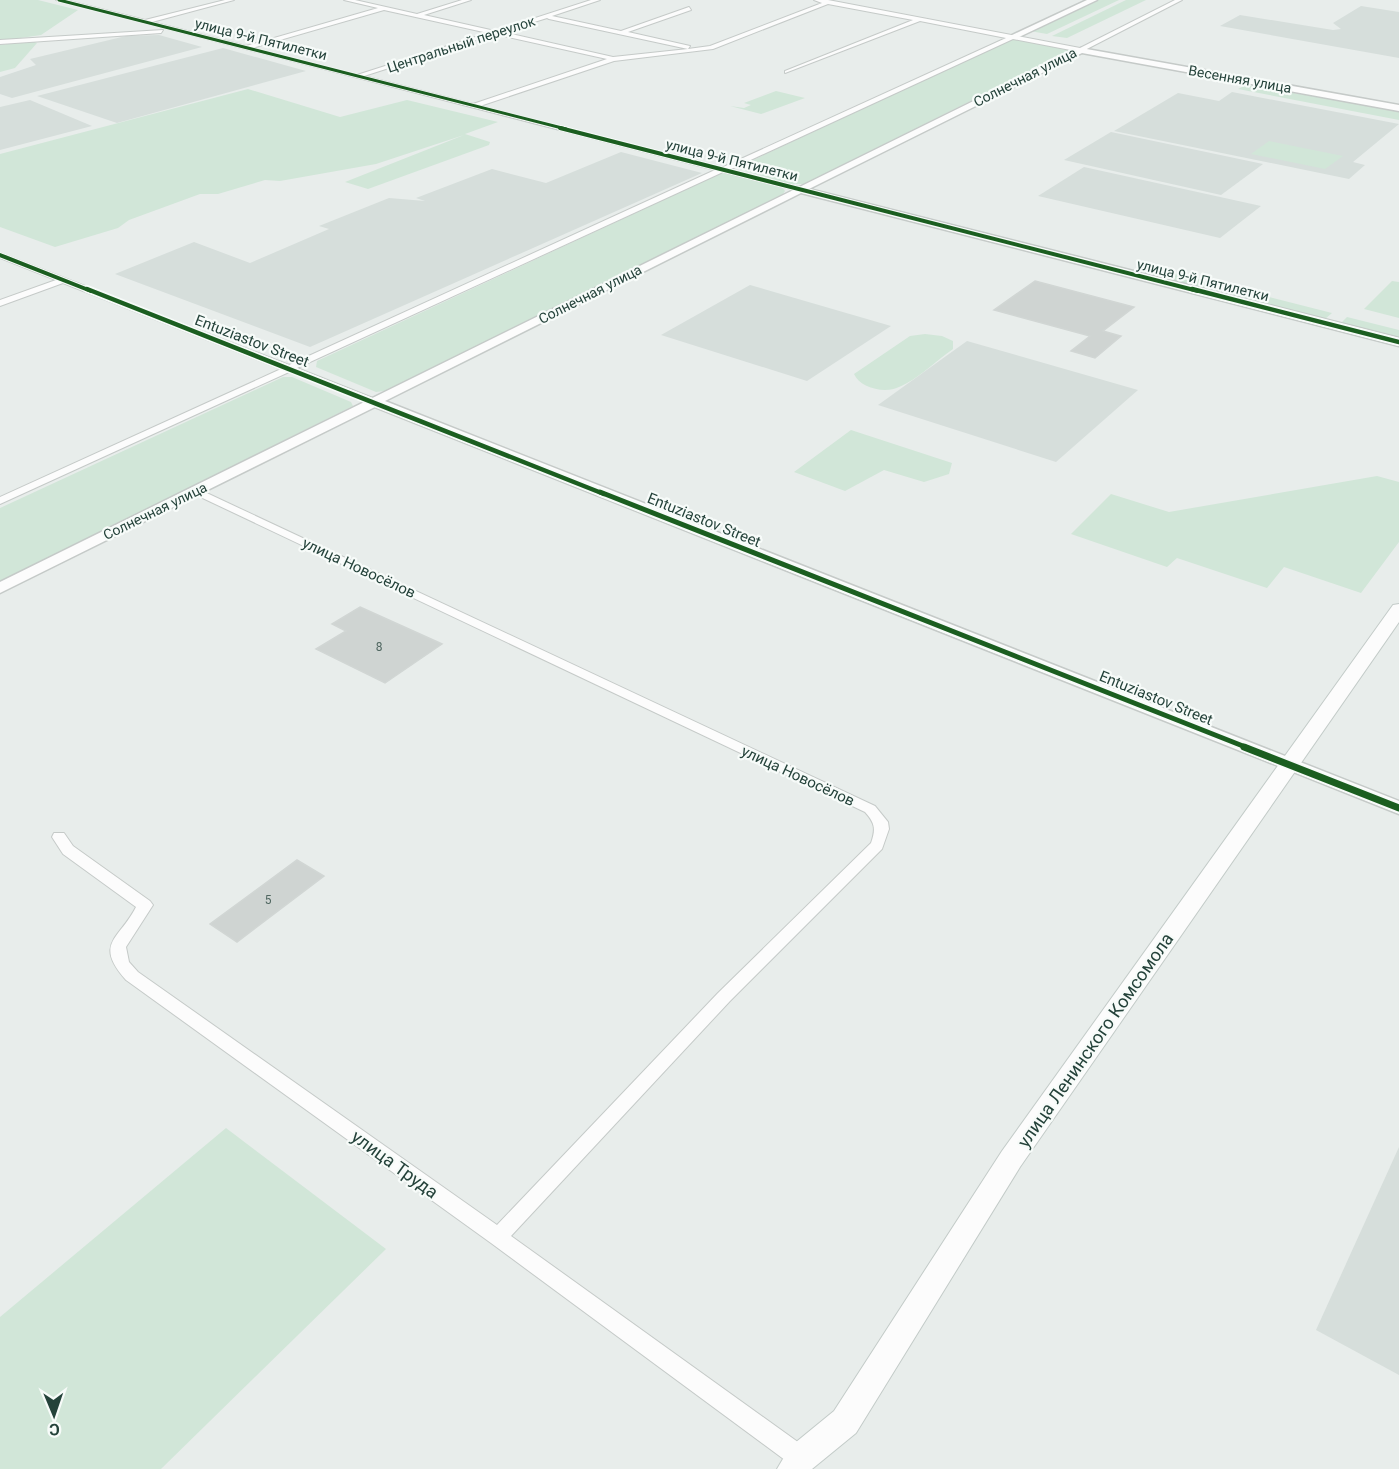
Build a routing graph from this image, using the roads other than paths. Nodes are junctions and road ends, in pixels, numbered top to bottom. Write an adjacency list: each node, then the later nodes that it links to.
1 (59, 0): 15 (street, улица 9-й Пятилетки)
2 (231, 0): 15 (street)
3 (347, 0): 10 (street)
4 (468, 0): 12 (street)
5 (597, 0): 13 (street, Центральный переулок)
6 (817, 0): 9 (street)
7 (1093, 0): 19 (street)
8 (1179, 0): 23 (street, Солнечная улица)
9 (828, 2): 14 (street); 22 (street)
10 (384, 8): 12 (street); 21 (street)
11 (689, 9): 18 (street)
12 (417, 15): 17 (street)
13 (547, 16): 17 (street, Центральный переулок); 18 (street)
14 (920, 19): 19 (street); 25 (street)
15 (146, 22): 16 (street, улица 9-й Пятилетки)
16 (175, 30): 20 (street); 21 (street, улица 9-й Пятилетки)
17 (498, 32): 24 (street); 26 (street, Центральный переулок)
18 (621, 33): 22 (street)
19 (1014, 36): 23 (street); 29 (street)
20 (0, 42)
21 (245, 48): 26 (street, улица 9-й Пятилетки)
22 (701, 50): 24 (street)
23 (1081, 50): 28 (street, Весенняя улица); 30 (street, Солнечная улица)
24 (613, 59): 27 (street)
25 (787, 72)
26 (359, 76): 27 (street, улица 9-й Пятилетки)
27 (474, 106): 29 (street, улица 9-й Пятилетки)
28 (1399, 108)
29 (723, 169): 30 (street, улица 9-й Пятилетки); 35 (street)
30 (800, 190): 34 (street, улица 9-й Пятилетки); 36 (street, Солнечная улица)
31 (0, 255): 32 (street, Entuziastov Street)
32 (63, 280): 33 (street); 35 (street, Entuziastov Street)
33 (0, 303)
34 (1399, 342)
35 (289, 368): 36 (street, Entuziastov Street); 38 (street)
36 (375, 402): 37 (street, Солнечная улица); 41 (street, Entuziastov Street)
37 (196, 491): 39 (street, Солнечная улица); 44 (street, улица Новосёлов)
38 (0, 501)
39 (0, 588)
40 (1399, 609): 41 (main road, улица Ленинского Комсомола)
41 (1290, 764): 42 (street, Entuziastov Street); 45 (main road, улица Ленинского Комсомола)
42 (1399, 808)
43 (59, 837): 44 (street, улица Труда)
44 (498, 1237): 45 (street, улица Труда)
45 (803, 1465)

